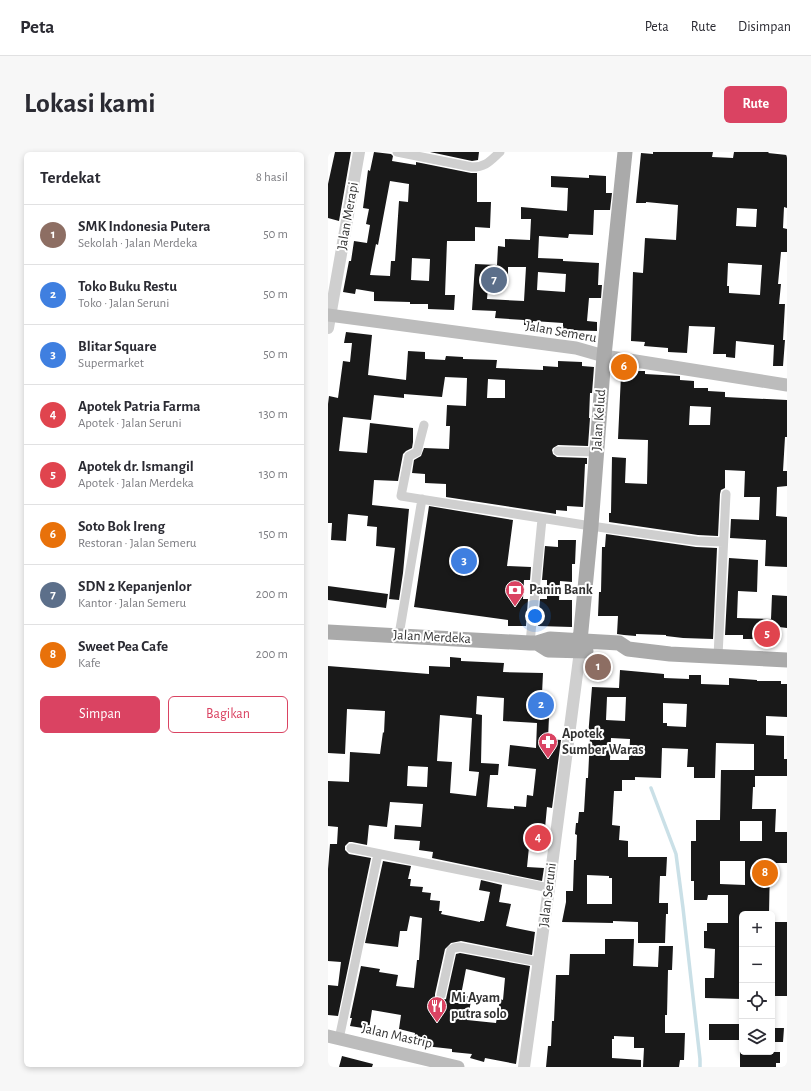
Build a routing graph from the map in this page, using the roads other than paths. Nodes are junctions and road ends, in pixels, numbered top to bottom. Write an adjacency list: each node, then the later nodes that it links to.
1 (359, 152): 5 (street, Jalan Merapi)
2 (397, 152): 3 (street)
3 (500, 152)
4 (625, 152): 6 (main road, Jalan Kelud)
5 (329, 319): 6 (main road, Jalan Semeru)
6 (604, 356): 7 (main road, Jalan Semeru); 10 (main road, Jalan Kelud)
7 (787, 385)
8 (424, 425): 12 (street)
9 (558, 451): 10 (street)
10 (596, 452): 14 (main road, Jalan Kelud)
11 (726, 494): 15 (street)
12 (422, 499): 13 (street); 17 (street)
13 (542, 519): 14 (street); 18 (street)
14 (591, 526): 15 (street); 19 (main road, Jalan Kelud)
15 (723, 542): 20 (street)
16 (328, 632): 17 (main road, Jalan Merdeka)
17 (399, 635): 18 (main road, Jalan Merdeka)
18 (533, 643): 19 (main road, Jalan Merdeka)
19 (580, 646): 20 (main road, Jalan Merdeka); 24 (street, Jalan Seruni)
20 (718, 656): 21 (main road, Jalan Merdeka)
21 (787, 660)
22 (352, 848): 23 (street)
23 (378, 854): 24 (street); 27 (street)
24 (549, 888): 25 (street, Jalan Seruni)
25 (539, 962): 26 (street); 29 (street, Jalan Seruni)
26 (441, 995)
27 (334, 1038): 28 (main road, Jalan Mastrip)
28 (458, 1067)
29 (524, 1067)

